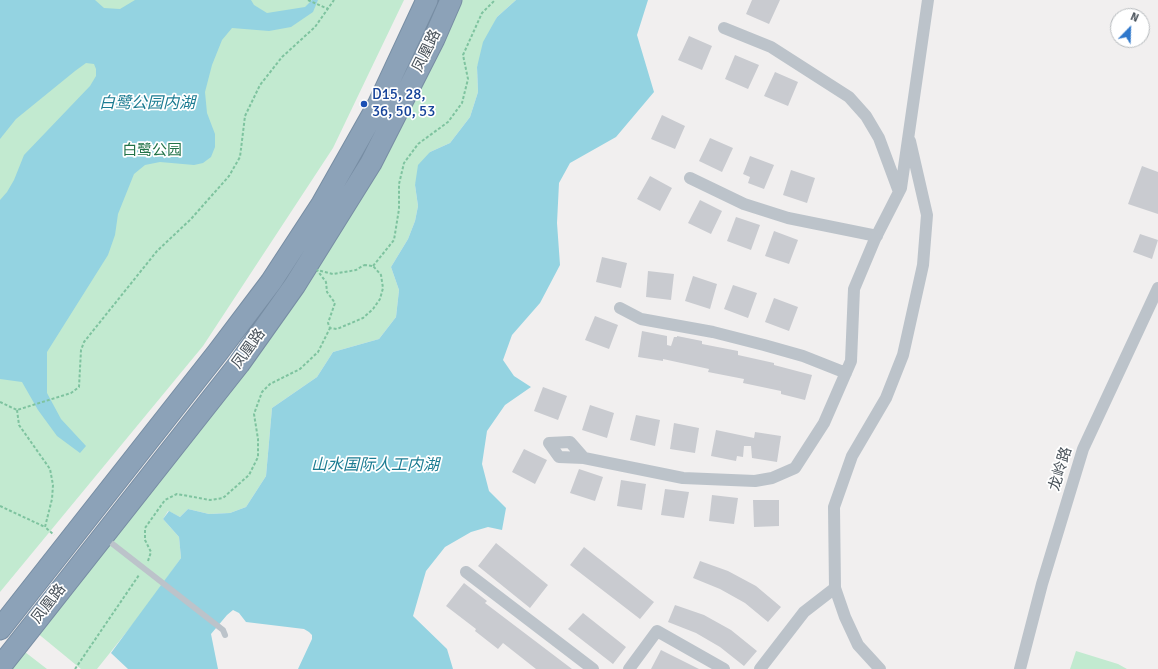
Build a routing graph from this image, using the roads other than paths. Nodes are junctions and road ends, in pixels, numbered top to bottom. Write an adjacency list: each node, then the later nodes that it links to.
1 (427, 0): 16 (highway, 凤凰路)
2 (450, 0): 13 (highway, 凤凰路)
3 (928, 0): 5 (street)
4 (724, 28): 7 (street)
5 (909, 134): 7 (street); 15 (street)
6 (690, 178): 8 (street)
7 (899, 192): 8 (street)
8 (876, 236): 11 (street)
9 (1158, 288): 24 (street, 龙岭路)
10 (620, 308): 11 (street)
11 (846, 373): 12 (street)
12 (584, 458)
13 (102, 536): 17 (lane); 18 (highway, 凤凰路)
14 (466, 572): 19 (street)
15 (835, 588): 22 (street); 23 (street)
16 (0, 629)
17 (224, 632)
18 (0, 667)
19 (593, 669)
20 (629, 669): 21 (street)
21 (724, 669)
22 (760, 669)
23 (880, 669)
24 (1020, 669)

